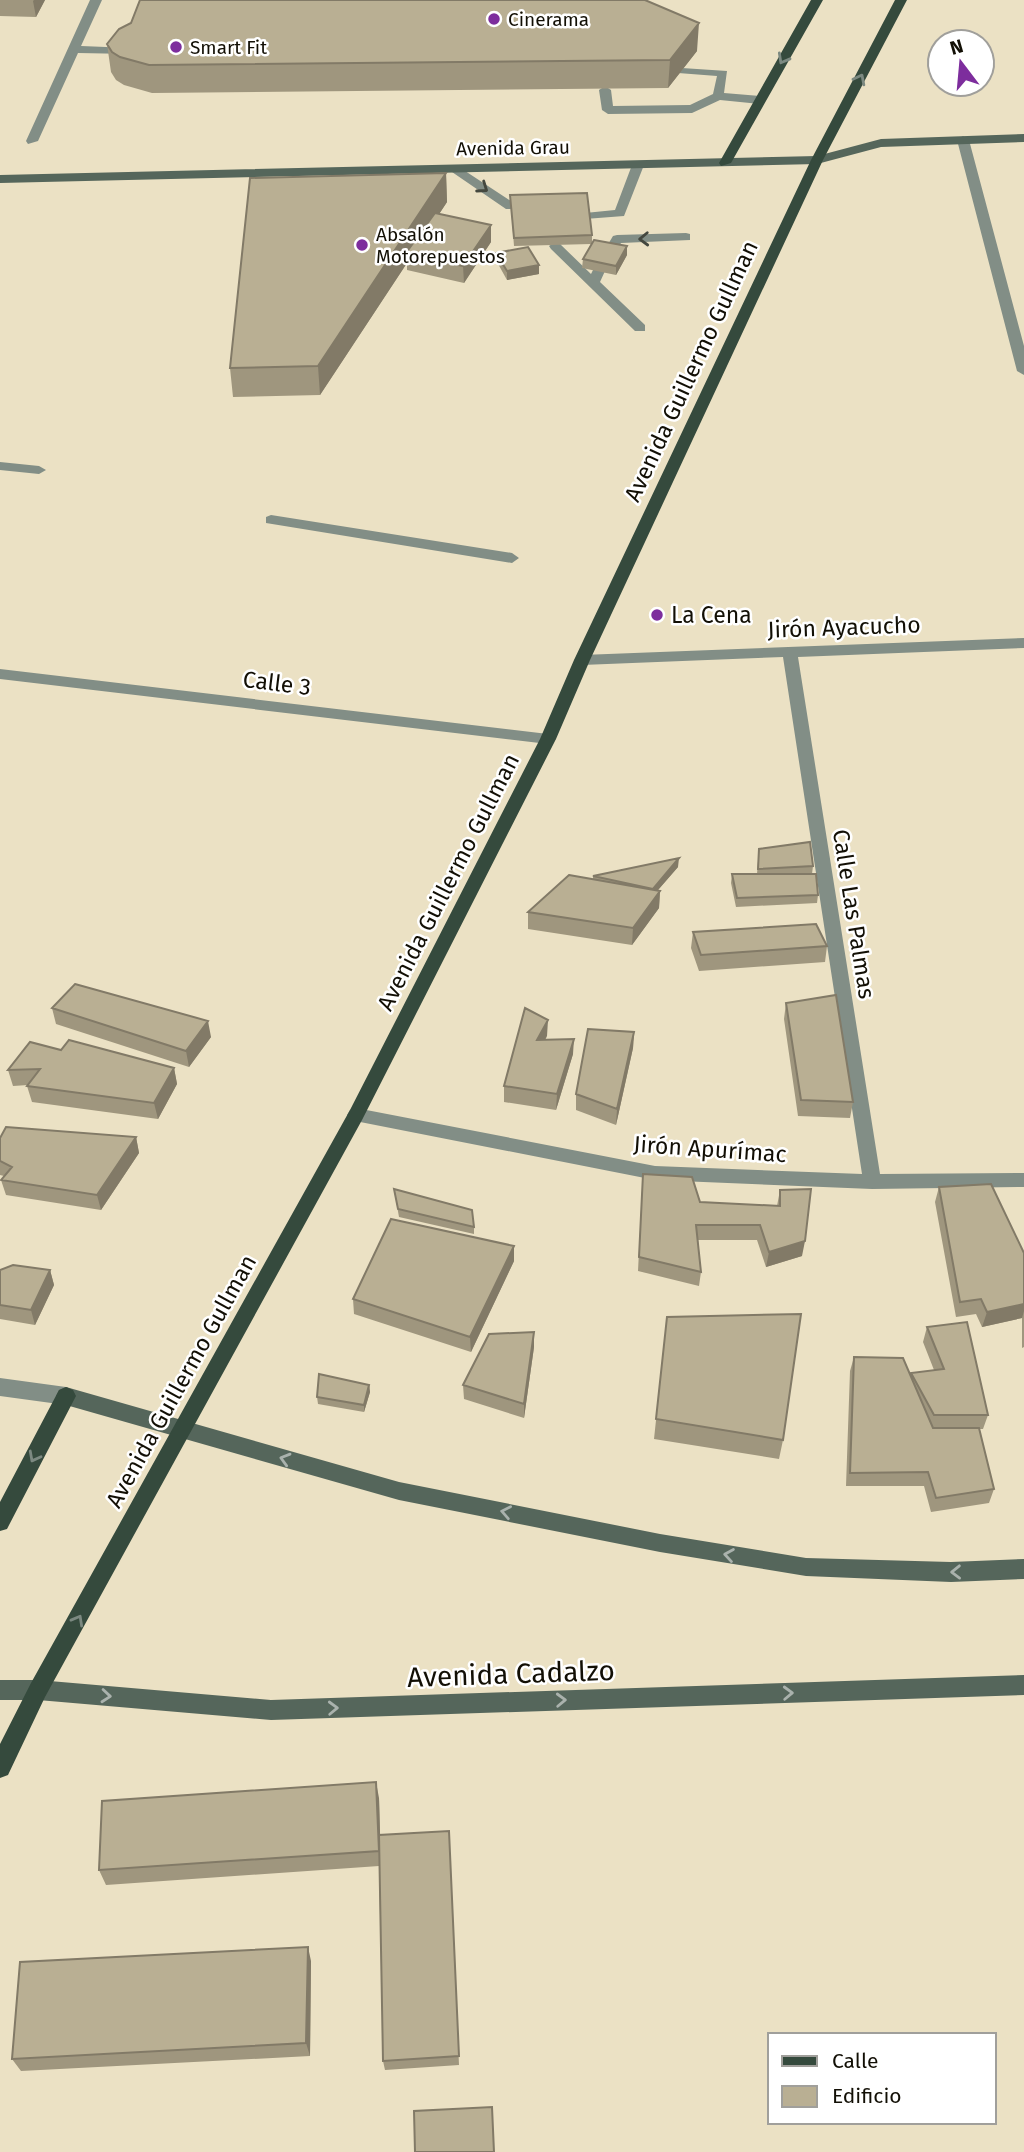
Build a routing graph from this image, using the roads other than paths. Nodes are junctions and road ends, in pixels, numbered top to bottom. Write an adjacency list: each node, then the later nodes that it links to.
1 (96, 0): 4 (street)
2 (817, 0): 9 (main road, one-way to 9)
3 (901, 0): 13 (main road, Avenida Guillermo Gullman, one-way to 3)
4 (74, 50): 5 (street); 12 (street)
5 (135, 51)
6 (682, 71): 8 (street)
7 (605, 90): 8 (street)
8 (718, 96): 9 (street)
9 (761, 100): 14 (main road)
10 (1024, 138): 11 (street, Avenida Grau)
11 (963, 140): 13 (street, Avenida Grau); 26 (street)
12 (32, 141)
13 (817, 160): 14 (street, Avenida Grau); 33 (main road, Avenida Guillermo Gullman)
14 (725, 163): 15 (street, Avenida Grau)
15 (638, 165): 16 (street, Avenida Grau); 19 (street)
16 (457, 169): 17 (street, Avenida Grau); 18 (street, one-way to 18)
17 (1, 181)
18 (510, 206)
19 (620, 213): 20 (street); 22 (street)
20 (589, 216)
21 (686, 237): 22 (street, one-way to 22)
22 (617, 239): 24 (street)
23 (555, 246): 25 (street)
24 (610, 251)
25 (640, 327)
26 (1024, 371)
27 (0, 466): 28 (street)
28 (39, 470)
29 (271, 520): 30 (street)
30 (512, 558)
31 (1024, 643): 32 (street, Jirón Ayacucho)
32 (790, 652): 33 (street, Jirón Ayacucho); 38 (street, Calle Las Palmas)
33 (582, 660): 35 (main road, Avenida Guillermo Gullman)
34 (0, 674): 35 (street, Calle 3)
35 (548, 739): 36 (main road, Avenida Guillermo Gullman)
36 (356, 1115): 38 (street, Jirón Apurímac); 41 (main road, Avenida Guillermo Gullman)
37 (1024, 1180): 38 (street, Jirón Apurímac)
38 (873, 1182)
39 (0, 1387): 40 (street)
40 (66, 1396): 41 (street); 42 (main road, one-way to 42)
41 (183, 1430): 43 (street, one-way to 41); 46 (main road, Avenida Guillermo Gullman, one-way to 41)
42 (0, 1522)
43 (1024, 1569)
44 (1024, 1685): 46 (street, Avenida Cadalzo, one-way to 44)
45 (0, 1690): 46 (street, Avenida Cadalzo)
46 (38, 1690): 47 (main road, Avenida Guillermo Gullman)
47 (0, 1767)

